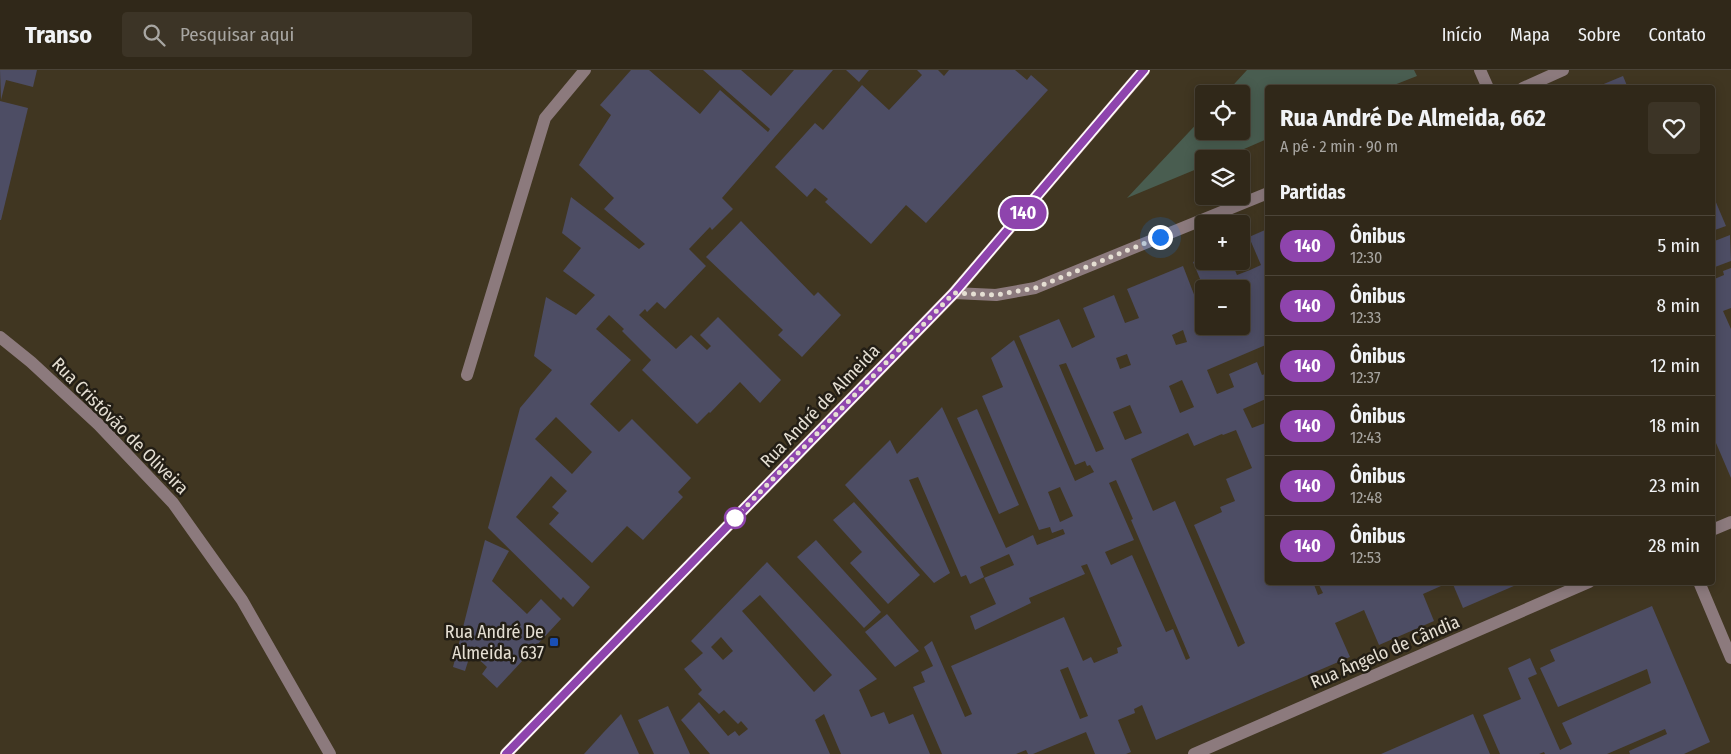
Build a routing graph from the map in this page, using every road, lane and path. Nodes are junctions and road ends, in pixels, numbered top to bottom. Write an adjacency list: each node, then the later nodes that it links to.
1 (585, 70): 10 (street)
2 (1144, 70): 8 (main road, Rua André de Almeida)
3 (1480, 70): 5 (street)
4 (1563, 70): 6 (street)
5 (1487, 85)
6 (1529, 85)
7 (1265, 194): 8 (street)
8 (954, 293): 17 (main road, Rua André de Almeida)
9 (0, 337): 16 (street, Rua Cristóvão de Oliveira)
10 (467, 374)
11 (1731, 522): 12 (street)
12 (1715, 529)
13 (1582, 585): 18 (street, Rua Ângelo de Cândia)
14 (1700, 585): 15 (street)
15 (1731, 658)
16 (330, 754)
17 (506, 754)
18 (1194, 754)

